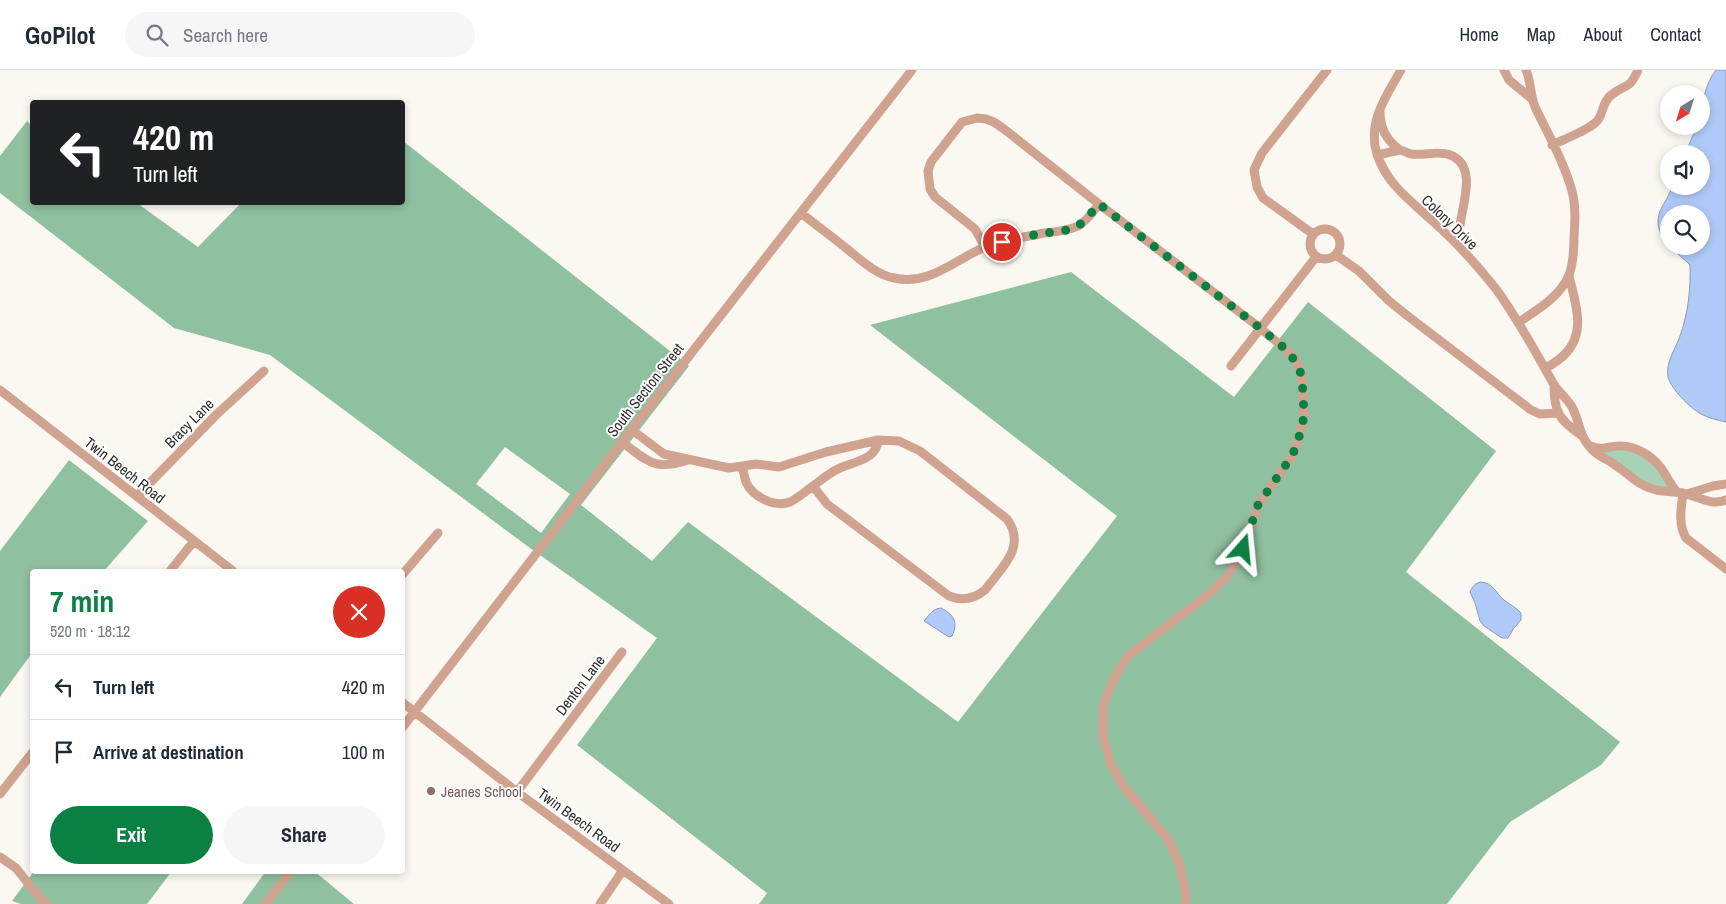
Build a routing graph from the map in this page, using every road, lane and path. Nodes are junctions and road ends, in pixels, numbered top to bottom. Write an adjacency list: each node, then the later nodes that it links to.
1 (912, 70): 13 (street, South Section Street)
2 (1327, 70): 14 (street)
3 (1401, 70): 8 (street, Colony Drive)
4 (1504, 70): 7 (street)
5 (1526, 70): 7 (street)
6 (1638, 70): 9 (street)
7 (1532, 99): 9 (street)
8 (1380, 107): 10 (street); 11 (street, Colony Drive)
9 (1552, 145): 19 (street)
10 (1400, 150): 11 (street); 16 (street)
11 (1377, 155): 16 (street, Colony Drive)
12 (1099, 204): 15 (street); 15 (street); 21 (street)
13 (801, 213): 15 (street); 28 (street, South Section Street)
14 (1313, 234): 17 (street); 18 (street)
15 (985, 247)
16 (1461, 248): 20 (street, Colony Drive)
17 (1336, 255): 18 (street); 27 (street)
18 (1316, 257): 21 (street)
19 (1568, 276): 20 (street); 23 (street)
20 (1519, 322): 23 (street, Colony Drive)
21 (1260, 328): 22 (street); 60 (street)
22 (1231, 366)
23 (1546, 368): 25 (street, Colony Drive)
24 (264, 371): 38 (street, Bracy Lane)
25 (1554, 385): 27 (street, Colony Drive); 29 (street, Colony Drive)
26 (0, 390): 38 (street, Twin Beech Road)
27 (1557, 413): 29 (street, Colony Drive)
28 (632, 430): 31 (street, South Section Street); 33 (street)
29 (1581, 435): 32 (street, Colony Drive)
30 (878, 440): 34 (street); 36 (street); 36 (street)
31 (622, 442): 33 (street); 48 (street, South Section Street)
32 (1589, 445): 37 (street, Colony Drive); 37 (street)
33 (688, 460): 34 (street)
34 (742, 466): 36 (street)
35 (1726, 484): 37 (street)
36 (813, 486)
37 (1682, 493): 39 (street, Colony Drive); 44 (street)
38 (137, 496): 41 (street, Twin Beech Road)
39 (1726, 500)
40 (438, 533): 45 (street)
41 (194, 541): 42 (street); 43 (street, Twin Beech Road)
42 (172, 569)
43 (230, 569)
44 (1726, 569)
45 (405, 572)
46 (622, 652): 51 (street, Denton Lane)
47 (405, 704): 48 (street, Twin Beech Road)
48 (415, 711): 49 (street, South Section Street); 51 (street, Twin Beech Road)
49 (405, 724)
50 (30, 756): 52 (street)
51 (517, 792): 54 (street, Twin Beech Road)
52 (0, 794)
53 (0, 857): 56 (street)
54 (624, 870): 58 (street); 59 (street, Twin Beech Road)
55 (289, 874): 57 (street)
56 (46, 904)
57 (265, 904)
58 (600, 904)
59 (667, 904)
60 (1185, 904)

